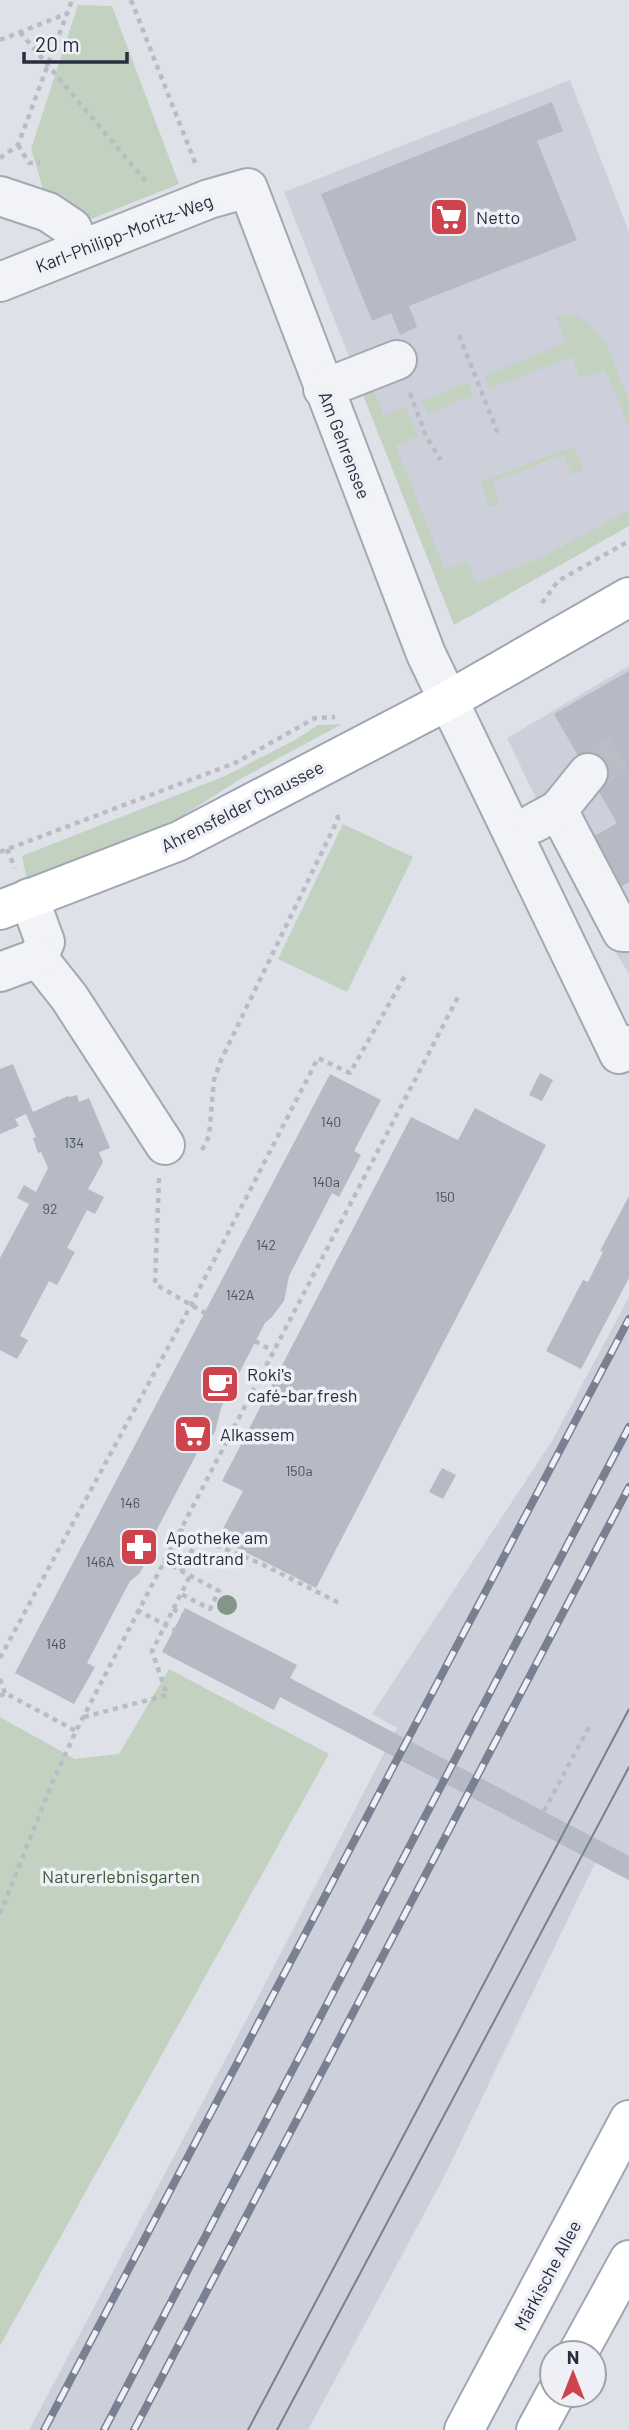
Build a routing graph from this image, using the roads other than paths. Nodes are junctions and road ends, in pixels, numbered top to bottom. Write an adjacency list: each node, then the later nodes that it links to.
1 (248, 188): 3 (street, Karl-Philipp-Moritz-Weg); 6 (street, Am Gehrensee)
2 (0, 196): 3 (street)
3 (81, 249): 4 (street, Karl-Philipp-Moritz-Weg)
4 (0, 282)
5 (397, 360): 6 (street)
6 (323, 389): 8 (street, Am Gehrensee)
7 (629, 597): 8 (main road, Ahrensfelder Chaussee)
8 (449, 699): 11 (street); 12 (main road, Ahrensfelder Chaussee)
9 (589, 772): 10 (street)
10 (558, 810): 11 (street); 13 (street)
11 (512, 834): 16 (street)
12 (14, 904): 14 (street, Ahrensfelder Chaussee)
13 (629, 932)
14 (38, 958): 15 (street); 17 (street)
15 (0, 972)
16 (629, 1045)
17 (175, 1155)
18 (629, 2120): 22 (main road, Märkische Allee)
19 (629, 2260): 20 (main road)
20 (586, 2339)
21 (547, 2409): 23 (main road)
22 (464, 2430)
23 (536, 2430)

